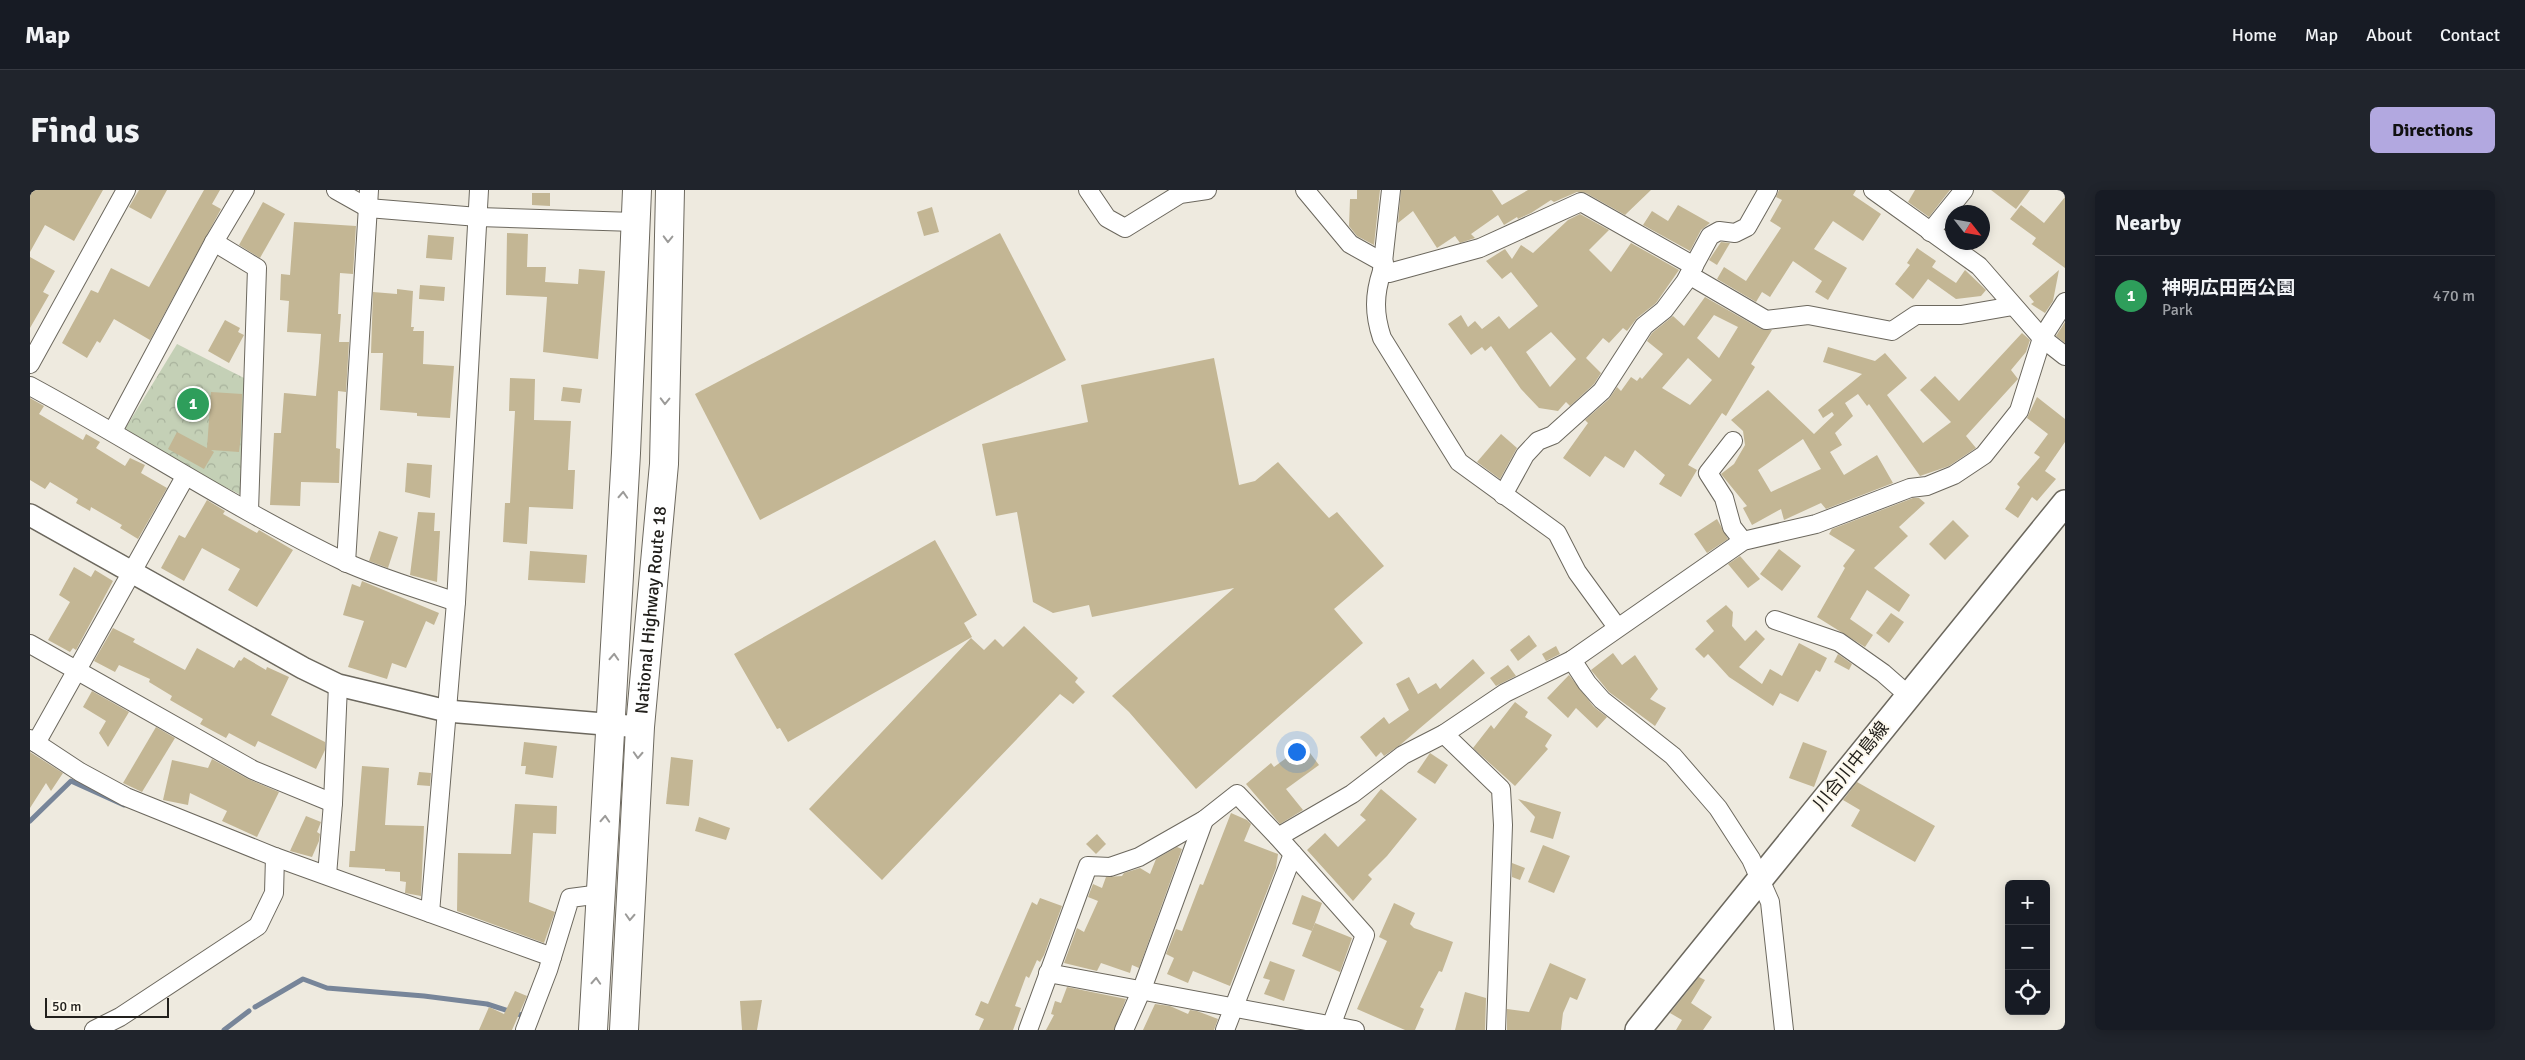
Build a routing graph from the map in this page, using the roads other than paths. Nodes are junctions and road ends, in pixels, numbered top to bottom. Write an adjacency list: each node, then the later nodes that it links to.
1 (126, 190): 26 (street)
2 (245, 190): 19 (street)
3 (336, 190): 15 (street)
4 (369, 190): 15 (street)
5 (479, 190): 16 (street)
6 (638, 190): 17 (highway, National Highway Route 18)
7 (670, 190): 48 (highway, National Highway Route 18, one-way to 48)
8 (1088, 190): 9 (street)
9 (1207, 190)
10 (1305, 190): 20 (street)
11 (1391, 190): 20 (street)
12 (1768, 190): 21 (street)
13 (1873, 190): 18 (street)
14 (1964, 190): 18 (street)
15 (368, 208): 16 (street); 36 (street)
16 (478, 217): 17 (street); 38 (street)
17 (635, 222): 47 (highway, National Highway Route 18, one-way to 17)
18 (1930, 232): 23 (street)
19 (214, 242): 28 (street); 33 (street)
20 (1383, 267): 21 (street); 31 (street)
21 (1691, 271): 23 (street); 31 (street)
22 (2065, 302): 24 (street)
23 (2013, 306): 24 (street)
24 (2042, 338): 25 (street); 35 (street)
25 (2065, 356)
26 (30, 364)
27 (30, 386): 28 (street)
28 (113, 431): 30 (street)
29 (1733, 441): 35 (street)
30 (186, 477): 33 (street); 37 (street)
31 (1503, 495): 40 (street)
32 (2065, 503): 45 (main road, 川合川中島線)
33 (249, 511): 36 (street)
34 (30, 515): 37 (street)
35 (1742, 541): 40 (street)
36 (346, 562): 38 (street)
37 (132, 573): 43 (street); 44 (street)
38 (456, 602): 46 (street)
39 (1775, 620): 45 (street)
40 (1617, 627): 42 (street)
41 (30, 644): 43 (street)
42 (1572, 660): 49 (street); 57 (street)
43 (76, 670): 50 (street); 51 (street)
44 (338, 685): 46 (street); 51 (street)
45 (1908, 695): 57 (main road, 川合川中島線)
46 (447, 711): 47 (street); 59 (street)
47 (610, 724): 48 (street); 58 (highway, National Highway Route 18, one-way to 47)
48 (640, 727): 68 (highway, National Highway Route 18, one-way to 68)
49 (1444, 734): 53 (street); 73 (street)
50 (33, 741): 55 (street)
51 (333, 803): 56 (street)
52 (1204, 820): 53 (street); 61 (street); 62 (street)
53 (1278, 837): 54 (street)
54 (1293, 854): 63 (street); 64 (street)
55 (275, 857): 56 (street); 65 (street)
56 (327, 875): 59 (street)
57 (1759, 880): 74 (main road, 川合川中島線); 75 (street)
58 (601, 894): 60 (street); 67 (highway, National Highway Route 18, one-way to 58)
59 (430, 913): 60 (street)
60 (552, 957): 66 (street)
61 (1048, 972): 62 (street); 69 (street)
62 (1142, 990): 63 (street); 70 (street)
63 (1233, 1008): 64 (street); 71 (street)
64 (1331, 1026): 72 (street)
65 (94, 1030)
66 (525, 1030)
67 (593, 1030)
68 (624, 1030)
69 (1028, 1030)
70 (1124, 1030)
71 (1225, 1030)
72 (1355, 1030)
73 (1496, 1030)
74 (1638, 1030)
75 (1784, 1030)

